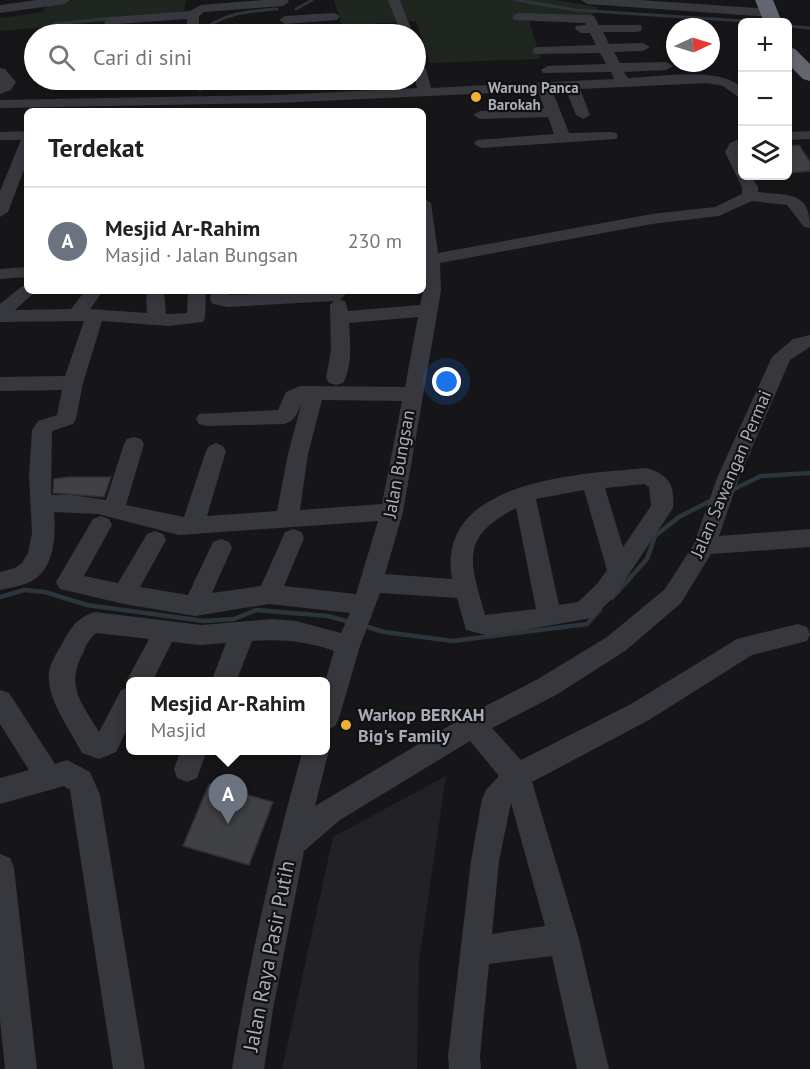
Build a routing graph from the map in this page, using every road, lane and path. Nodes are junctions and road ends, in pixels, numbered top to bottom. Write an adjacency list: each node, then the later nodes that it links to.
1 (64, 0): 7 (street)
2 (329, 0): 12 (street)
3 (394, 0): 21 (street)
4 (587, 0): 10 (street)
5 (657, 0): 10 (street)
6 (283, 1): 8 (street); 18 (street)
7 (34, 2): 9 (street)
8 (241, 6): 11 (street)
9 (0, 9)
10 (769, 12)
11 (193, 15): 14 (street); 17 (street)
12 (333, 17): 19 (street); 20 (street)
13 (518, 17): 23 (street)
14 (153, 18): 15 (street); 16 (street)
15 (111, 24)
16 (153, 24)
17 (193, 24)
18 (286, 24)
19 (296, 24)
20 (334, 24)
21 (403, 24)
22 (636, 28): 23 (street)
23 (594, 29): 24 (street); 26 (street)
24 (529, 31)
25 (643, 46): 26 (street)
26 (603, 47): 27 (street); 30 (street)
27 (539, 51)
28 (792, 57): 33 (highway)
29 (666, 66): 30 (street)
30 (615, 68): 31 (street); 34 (street)
31 (548, 70)
32 (0, 72): 37 (street)
33 (810, 75)
34 (624, 84): 35 (street); 39 (street)
35 (572, 87): 36 (street); 46 (street)
36 (544, 88): 40 (street); 45 (street)
37 (0, 90)
38 (295, 90): 42 (street)
39 (738, 90)
40 (425, 91): 41 (street)
41 (399, 92): 42 (street); 44 (street)
42 (296, 97): 43 (street)
43 (0, 104)
44 (402, 108)
45 (552, 112): 47 (street); 53 (street)
46 (584, 115)
47 (480, 116)
48 (24, 135): 50 (street)
49 (810, 135): 52 (street)
50 (0, 136)
51 (611, 136): 53 (street)
52 (792, 136)
53 (563, 138): 54 (street)
54 (482, 143)
55 (738, 145): 57 (street)
56 (24, 150): 60 (street)
57 (738, 164)
58 (746, 180): 59 (street)
59 (750, 196): 63 (street); 64 (street)
60 (0, 212)
61 (17, 216): 62 (street)
62 (0, 217)
63 (810, 223)
64 (427, 261): 73 (street, Jalan Bungsan)
65 (24, 272): 66 (street)
66 (0, 274)
67 (24, 294): 74 (street)
68 (93, 294): 75 (street)
69 (155, 294): 76 (street)
70 (197, 294): 76 (street)
71 (220, 294): 72 (street)
72 (338, 305): 73 (street); 78 (street)
73 (427, 310): 81 (street, Jalan Bungsan)
74 (0, 314): 75 (street)
75 (85, 316): 76 (street); 79 (street)
76 (157, 319)
77 (810, 341): 95 (street, Jalan Sawangan Permai)
78 (336, 378)
79 (73, 383): 80 (street); 88 (street)
80 (0, 385)
81 (412, 394): 83 (street); 89 (street, Jalan Bungsan)
82 (312, 400): 92 (street)
83 (207, 419)
84 (134, 444): 90 (street)
85 (216, 451): 91 (street)
86 (592, 482): 87 (street); 97 (street); 97 (street)
87 (524, 494): 100 (street); 104 (street)
88 (41, 504): 90 (street); 98 (street)
89 (392, 512): 92 (street); 99 (street, Jalan Bungsan)
90 (107, 517): 91 (street); 101 (street)
91 (193, 525): 92 (street)
92 (290, 528): 102 (street)
93 (810, 538): 95 (street)
94 (155, 540): 101 (street)
95 (704, 546): 114 (street, Jalan Sawangan Permai)
96 (221, 548): 103 (street)
97 (619, 571): 104 (street)
98 (0, 581)
99 (372, 582): 100 (street); 105 (street, Jalan Bungsan)
100 (466, 589): 104 (street)
101 (124, 594): 103 (street)
102 (269, 594): 103 (street); 105 (street)
103 (195, 606)
104 (549, 616)
105 (357, 625): 107 (street); 113 (street, Jalan Bungsan)
106 (165, 632): 107 (street); 109 (street); 112 (street)
107 (243, 632): 110 (street)
108 (798, 634): 116 (street)
109 (141, 677)
110 (225, 677)
111 (0, 701): 117 (street)
112 (126, 706)
113 (330, 706)
114 (473, 725): 116 (street); 119 (street, Jalan Sawangan Permai)
115 (315, 755): 119 (street)
116 (517, 776): 121 (street); 122 (street)
117 (48, 777): 118 (street); 124 (street)
118 (0, 792)
119 (291, 843): 125 (street, Jalan Raya Pasir Putih)
120 (0, 868): 123 (street)
121 (564, 939): 122 (street); 127 (street)
122 (475, 951): 126 (street)
123 (21, 1069)
124 (129, 1069)
125 (248, 1069)
126 (465, 1069)
127 (593, 1069)

